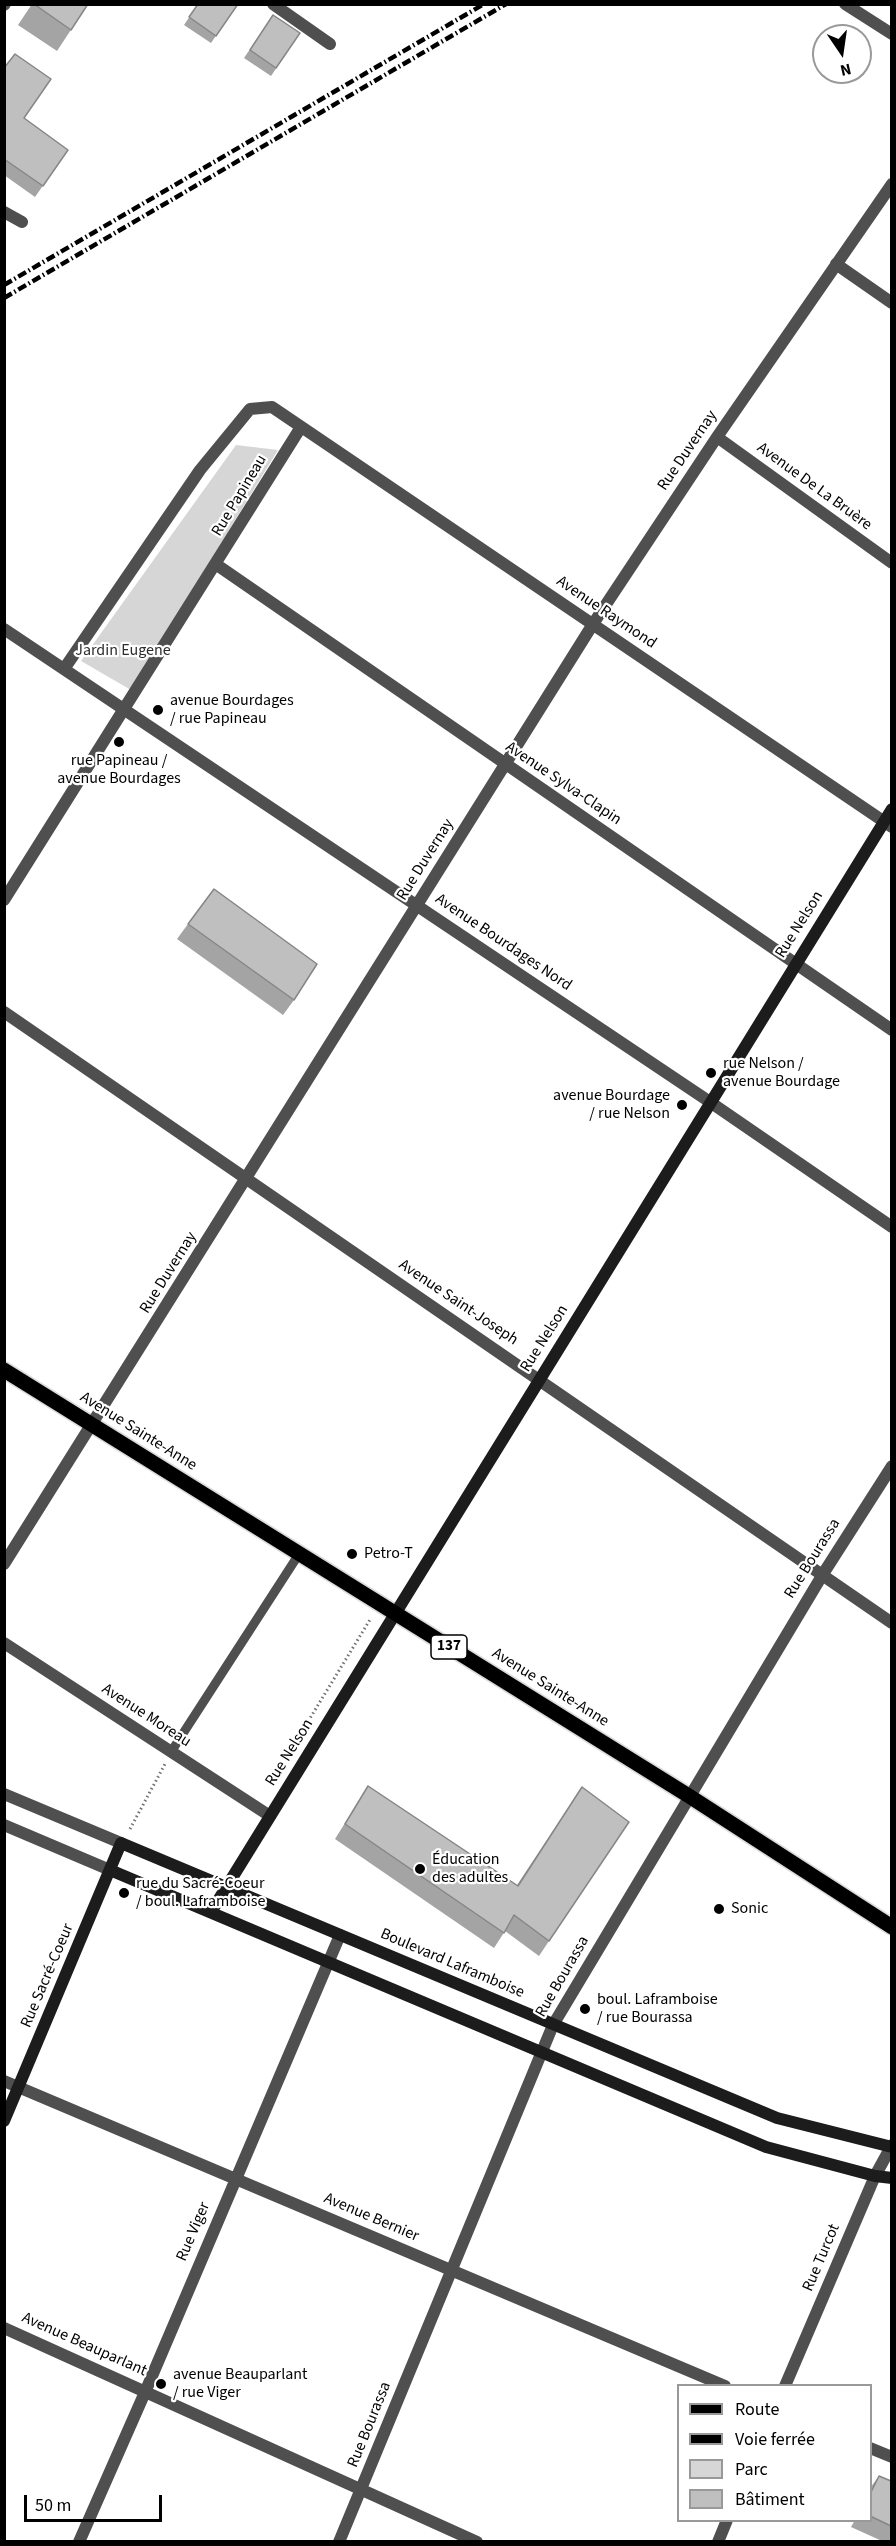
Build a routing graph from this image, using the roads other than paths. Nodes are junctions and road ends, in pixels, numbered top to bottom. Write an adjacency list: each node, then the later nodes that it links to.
1 (273, 4): 4 (street)
2 (845, 4): 3 (street)
3 (891, 34)
4 (330, 44)
5 (891, 184): 8 (street, Rue Duvernay)
6 (4, 212): 7 (street)
7 (22, 222)
8 (836, 264): 9 (street); 11 (street, Rue Duvernay)
9 (891, 303)
10 (301, 427): 13 (street, Rue Papineau); 14 (street, Avenue Raymond); 16 (street)
11 (717, 438): 12 (street, Avenue De La Bruère); 14 (street, Rue Duvernay)
12 (891, 563)
13 (217, 565): 17 (street, Rue Papineau); 18 (street, Avenue Sylva-Clapin)
14 (593, 624): 18 (street, Rue Duvernay); 20 (street, Avenue Raymond)
15 (4, 629): 16 (street, Avenue Bourdages Nord)
16 (64, 669): 17 (street, Avenue Bourdages Nord)
17 (126, 710): 21 (street, Rue Papineau); 22 (street, Avenue Bourdages Nord)
18 (505, 764): 22 (street, Rue Duvernay); 23 (street, Avenue Sylva-Clapin)
19 (891, 809): 20 (street, Rue Nelson)
20 (887, 824): 23 (street, Rue Nelson)
21 (4, 900)
22 (417, 905): 26 (street, Avenue Bourdages Nord); 27 (street, Rue Duvernay)
23 (796, 964): 25 (street, Avenue Sylva-Clapin); 26 (street, Rue Nelson)
24 (4, 1012): 27 (street, Avenue Saint-Joseph)
25 (891, 1030)
26 (710, 1102): 28 (street, Avenue Bourdages Nord); 30 (street, Rue Nelson)
27 (247, 1179): 30 (street, Avenue Saint-Joseph); 31 (street, Rue Duvernay)
28 (891, 1227)
29 (4, 1370): 31 (main road, Avenue Sainte-Anne / 137)
30 (539, 1379): 35 (street, Avenue Saint-Joseph); 36 (street, Rue Nelson)
31 (93, 1426): 33 (main road, Avenue Sainte-Anne / 137); 34 (street, Rue Duvernay)
32 (891, 1466): 35 (street, Rue Bourassa)
33 (299, 1554): 36 (main road, Avenue Sainte-Anne / 137); 39 (lane)
34 (4, 1564)
35 (823, 1574): 37 (street, Avenue Saint-Joseph); 41 (street, Rue Bourassa)
36 (395, 1613): 41 (main road, Avenue Sainte-Anne / 137); 42 (street, Rue Nelson)
37 (891, 1623)
38 (4, 1643): 39 (street, Avenue Moreau)
39 (171, 1752): 42 (street, Avenue Moreau)
40 (4, 1794): 44 (street, Boulevard Laframboise)
41 (689, 1796): 48 (main road, Avenue Sainte-Anne / 137); 51 (street, Rue Bourassa)
42 (270, 1816): 46 (street, Rue Nelson)
43 (4, 1825): 45 (street)
44 (121, 1843): 45 (street, Rue Sacré-Coeur); 46 (street, Boulevard Laframboise)
45 (110, 1870): 47 (street); 54 (street, Rue Sacré-Coeur)
46 (227, 1887): 47 (street, Rue Nelson); 49 (street, Boulevard Laframboise)
47 (211, 1912): 50 (street)
48 (891, 1927)
49 (340, 1935): 50 (street, Rue Viger); 51 (street, Boulevard Laframboise)
50 (327, 1961): 52 (street); 58 (street, Rue Viger)
51 (553, 2025): 52 (street, Rue Bourassa); 56 (street, Boulevard Laframboise)
52 (542, 2052): 57 (street); 60 (street, Rue Bourassa)
53 (4, 2081): 54 (street, Avenue Bernier)
54 (19, 2087): 55 (street, Rue Sacré-Coeur); 58 (street, Avenue Bernier)
55 (4, 2121)
56 (891, 2146): 57 (street, Rue Turcot)
57 (875, 2176): 59 (street); 63 (street, Rue Turcot)
58 (235, 2178): 60 (street, Avenue Bernier); 64 (street, Rue Viger)
59 (891, 2178)
60 (450, 2269): 62 (street, Avenue Bernier); 67 (street, Rue Bourassa)
61 (4, 2328): 64 (street, Avenue Beauparlant)
62 (723, 2384)
63 (785, 2384)
64 (146, 2390): 67 (street, Avenue Beauparlant); 69 (street, Rue Viger)
65 (872, 2449): 66 (street)
66 (891, 2457)
67 (361, 2491): 70 (street, Rue Bourassa); 71 (street, Avenue Beauparlant)
68 (726, 2522): 72 (street)
69 (79, 2541)
70 (339, 2541)
71 (477, 2541)
72 (718, 2541)

